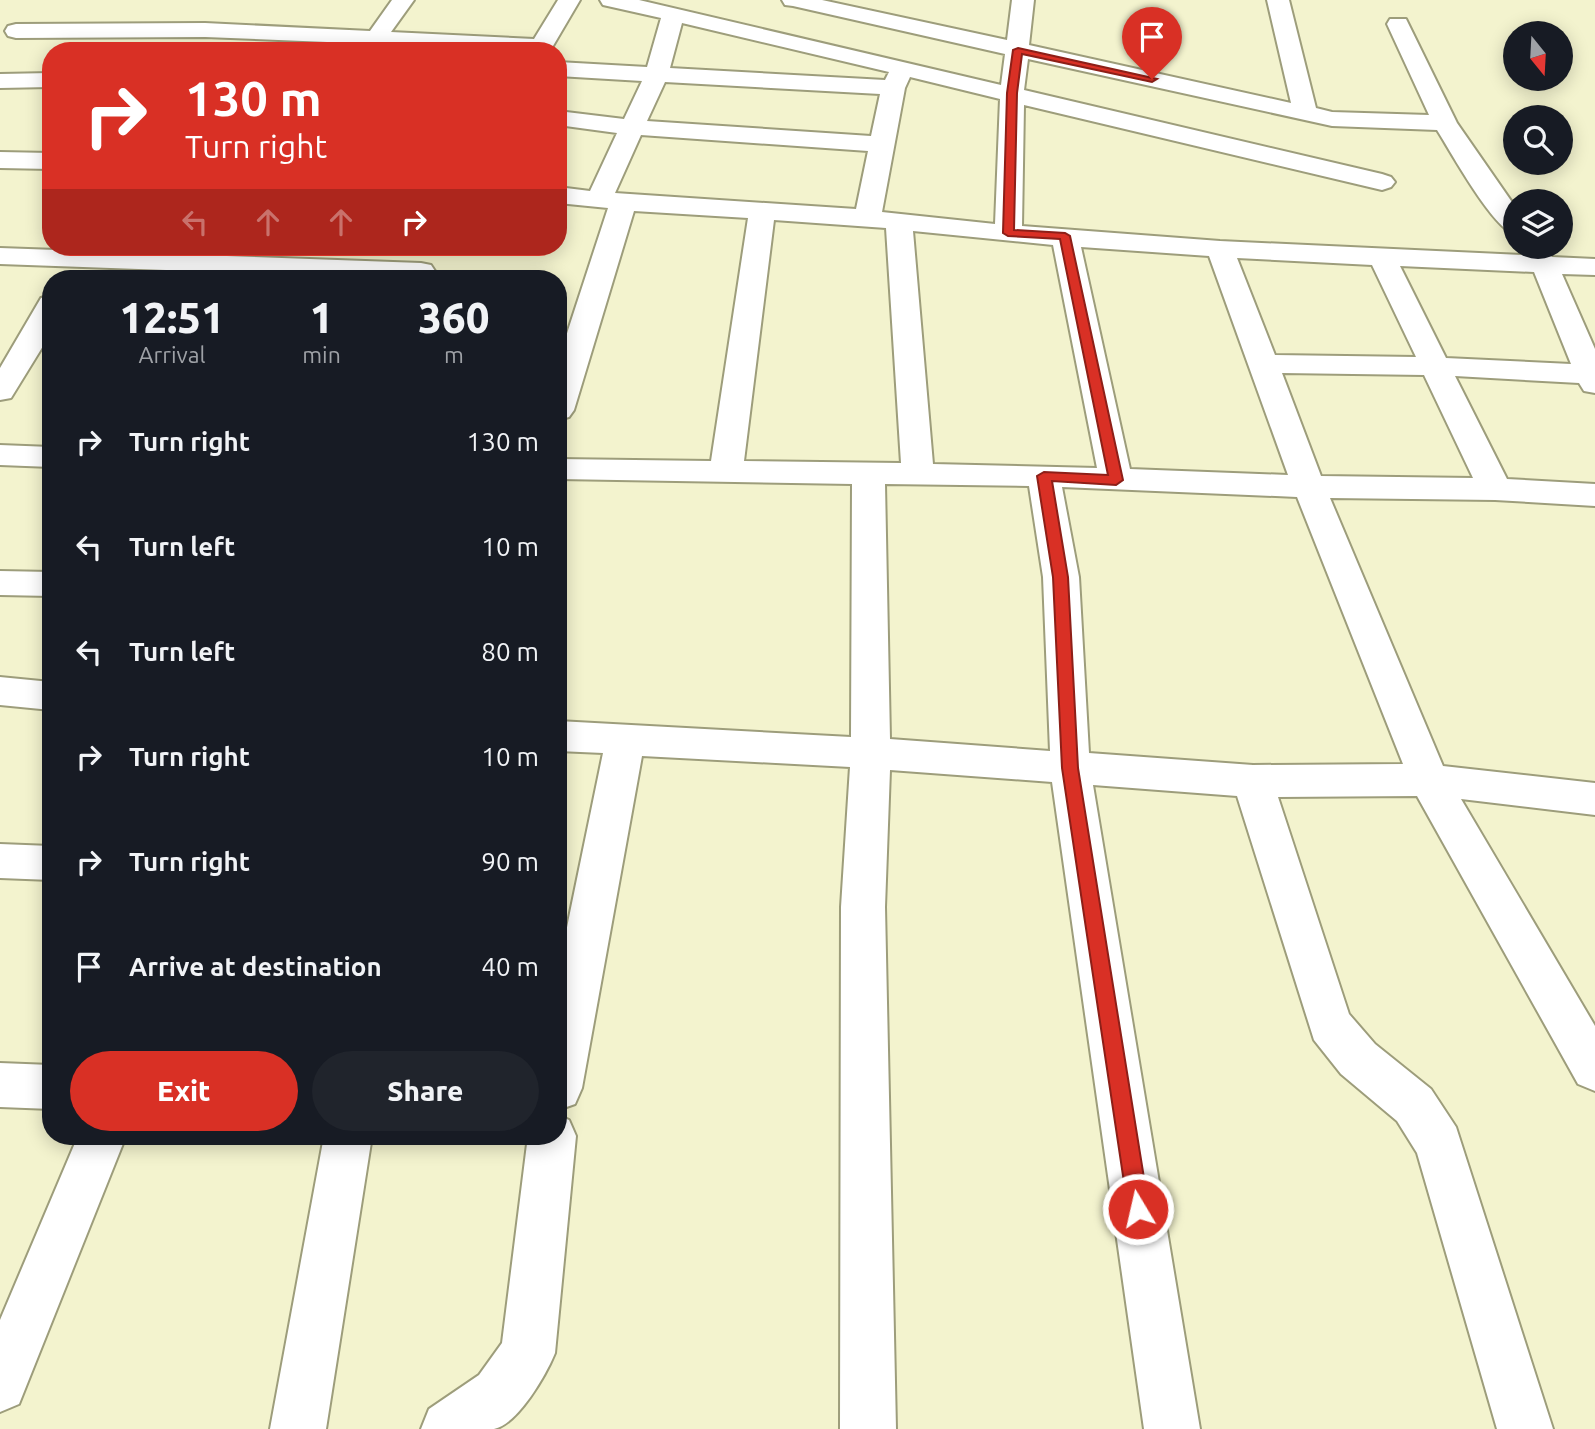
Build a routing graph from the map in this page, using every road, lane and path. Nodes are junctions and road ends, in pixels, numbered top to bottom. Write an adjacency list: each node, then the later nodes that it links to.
1 (403, 0): 14 (street)
2 (569, 0): 17 (street)
3 (611, 0): 9 (street)
4 (793, 0): 12 (street)
5 (919, 0): 12 (street)
6 (1023, 0): 18 (street)
7 (1278, 0): 26 (street)
8 (30, 10): 13 (street)
9 (673, 15): 21 (street); 22 (street)
10 (210, 20): 13 (street); 14 (street); 15 (street)
11 (1398, 24): 28 (street)
12 (912, 27): 18 (street)
13 (16, 31): 19 (street)
14 (376, 38): 16 (street)
15 (196, 42)
16 (442, 42)
17 (544, 42)
18 (1018, 50): 25 (street); 26 (street)
19 (0, 51)
20 (567, 70): 21 (street)
21 (656, 76): 22 (street); 29 (street)
22 (898, 78): 25 (street); 30 (street)
23 (42, 80): 24 (street)
24 (0, 81)
25 (1012, 93): 33 (street); 40 (street)
26 (1305, 113): 28 (street)
27 (567, 119): 29 (street)
28 (1446, 123): 36 (street)
29 (631, 127): 30 (street); 35 (street)
30 (882, 144): 38 (street)
31 (0, 160): 32 (street)
32 (42, 161)
33 (1382, 181)
34 (567, 196): 35 (street)
35 (611, 201): 37 (street); 55 (street)
36 (1503, 211)
37 (762, 212): 38 (street); 61 (street)
38 (867, 218): 39 (street)
39 (900, 222): 40 (street); 63 (street)
40 (1008, 233): 41 (street)
41 (1065, 236): 42 (street); 65 (street)
42 (1220, 249): 45 (street); 53 (street)
43 (0, 256): 48 (street)
44 (1503, 256): 45 (street)
45 (1382, 257): 54 (street)
46 (1539, 259): 51 (street)
47 (1552, 259): 50 (street)
48 (72, 262): 49 (street)
49 (424, 265)
50 (1595, 268)
51 (1585, 337): 56 (street)
52 (39, 350): 57 (street)
53 (1263, 364): 54 (street); 66 (street)
54 (1435, 366): 56 (street); 67 (street)
55 (567, 375)
56 (1592, 379)
57 (0, 391)
58 (0, 455): 59 (street)
59 (42, 457)
60 (567, 469): 61 (street)
61 (726, 472): 62 (street)
62 (868, 475): 63 (street); 75 (street)
63 (918, 475): 64 (street)
64 (1044, 476): 65 (street); 76 (street)
65 (1116, 480): 66 (street)
66 (1309, 487): 67 (street); 77 (street)
67 (1495, 489): 68 (street)
68 (1595, 495)
69 (0, 583): 70 (street)
70 (42, 584)
71 (0, 691): 72 (street)
72 (42, 695)
73 (567, 737): 74 (street)
74 (625, 740): 75 (street); 82 (street)
75 (871, 753): 76 (street); 92 (street)
76 (1070, 768): 78 (street); 93 (street)
77 (1429, 780): 78 (street); 79 (street); 83 (street)
78 (1253, 781): 94 (street)
79 (1595, 799)
80 (0, 861): 81 (street)
81 (42, 863)
82 (567, 1041)
83 (1595, 1069)
84 (0, 1086): 85 (street)
85 (42, 1087)
86 (98, 1145): 89 (street)
87 (346, 1145): 90 (street)
88 (551, 1145): 91 (street)
89 (0, 1385)
90 (298, 1429)
91 (449, 1429)
92 (868, 1429)
93 (1172, 1429)
94 (1525, 1429)

